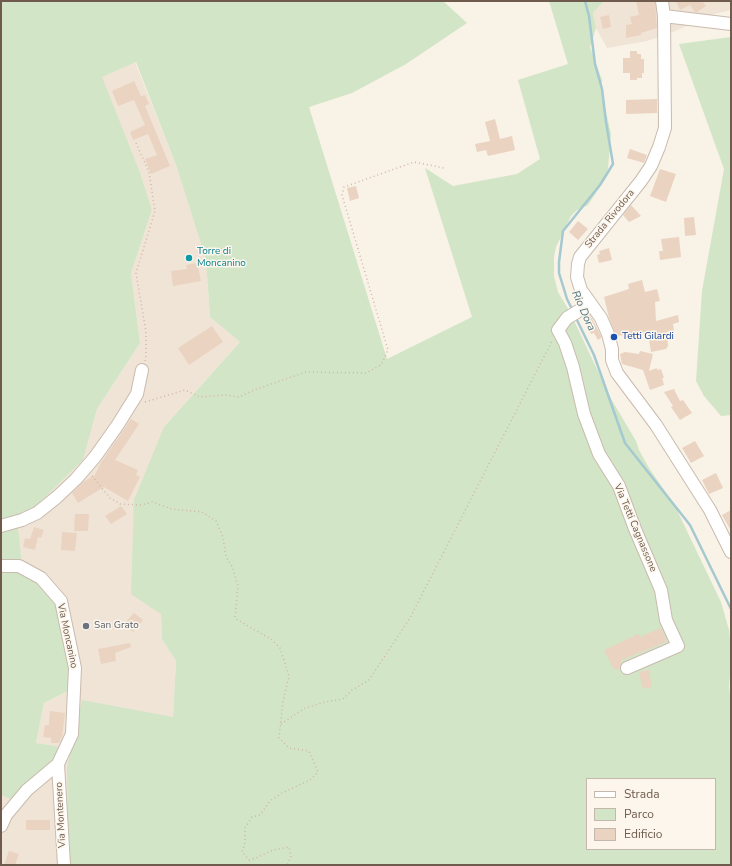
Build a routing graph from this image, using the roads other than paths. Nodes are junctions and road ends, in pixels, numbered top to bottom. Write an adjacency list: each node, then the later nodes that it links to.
1 (662, 1): 2 (street, Strada Rivodora)
2 (664, 24): 3 (street); 4 (street, Strada Rivodora)
3 (731, 24)
4 (586, 307): 7 (street, Strada Rivodora); 9 (street, Via Tetti Cagnassone)
5 (142, 370): 6 (street)
6 (1, 526)
7 (731, 552)
8 (1, 566): 10 (street, Via Moncanino)
9 (627, 668)
10 (58, 764): 11 (street); 12 (street, Via Montenero)
11 (1, 826)
12 (64, 865)

